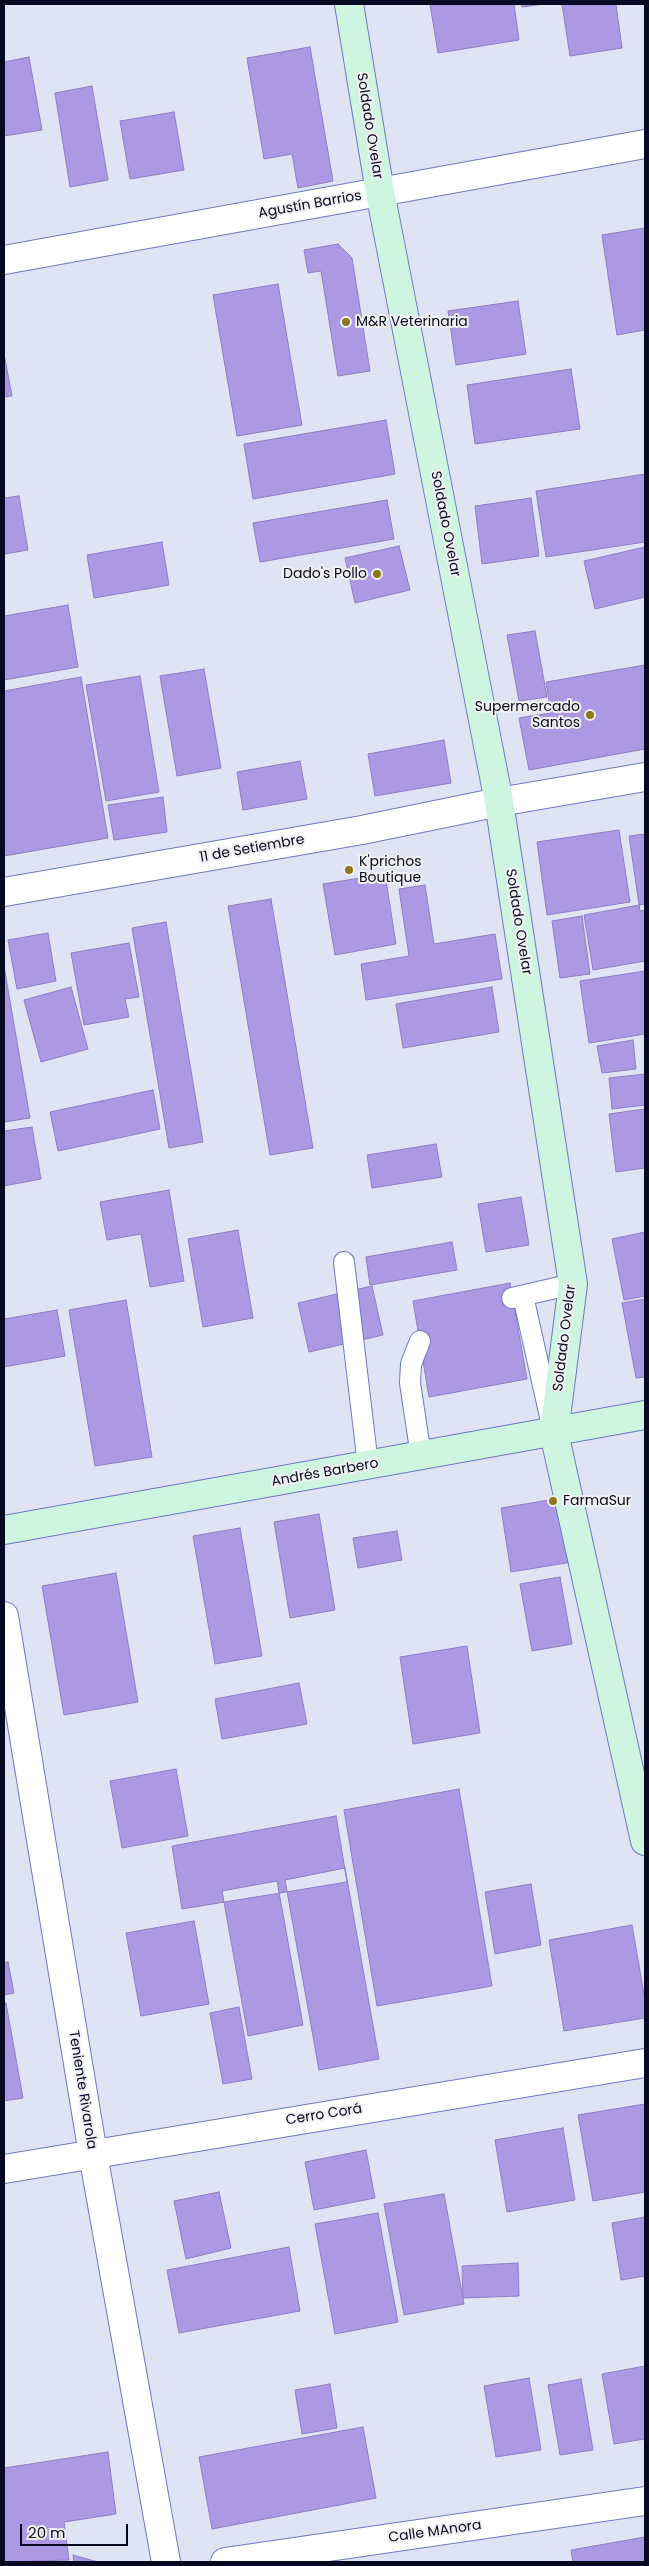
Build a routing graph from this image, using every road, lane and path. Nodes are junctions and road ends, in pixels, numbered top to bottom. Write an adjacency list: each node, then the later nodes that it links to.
1 (349, 4): 3 (main road, Soldado Ovelar)
2 (645, 144): 3 (street, Agustín Barrios)
3 (380, 192): 4 (street, Agustín Barrios); 6 (main road, Soldado Ovelar)
4 (4, 260)
5 (645, 777): 6 (street, 11 de Setiembre)
6 (499, 802): 7 (street, 11 de Setiembre); 9 (main road, Soldado Ovelar)
7 (4, 892)
8 (344, 1262): 14 (lane)
9 (573, 1284): 12 (main road, Soldado Ovelar); 12 (lane)
10 (420, 1341): 13 (lane)
11 (645, 1415): 12 (main road, Andrés Barbero)
12 (554, 1433): 13 (main road, Andrés Barbero); 17 (main road, Soldado Ovelar)
13 (421, 1456): 14 (main road, Andrés Barbero)
14 (368, 1465): 15 (main road, Andrés Barbero)
15 (4, 1530)
16 (4, 1616): 19 (street, Teniente Rivarola)
17 (645, 1841)
18 (645, 2063): 19 (street, Cerro Corá)
19 (93, 2154): 20 (street, Cerro Corá); 22 (street, Teniente Rivarola)
20 (4, 2169)
21 (645, 2501): 23 (street, Calle MAnora)
22 (166, 2562)
23 (225, 2562)

